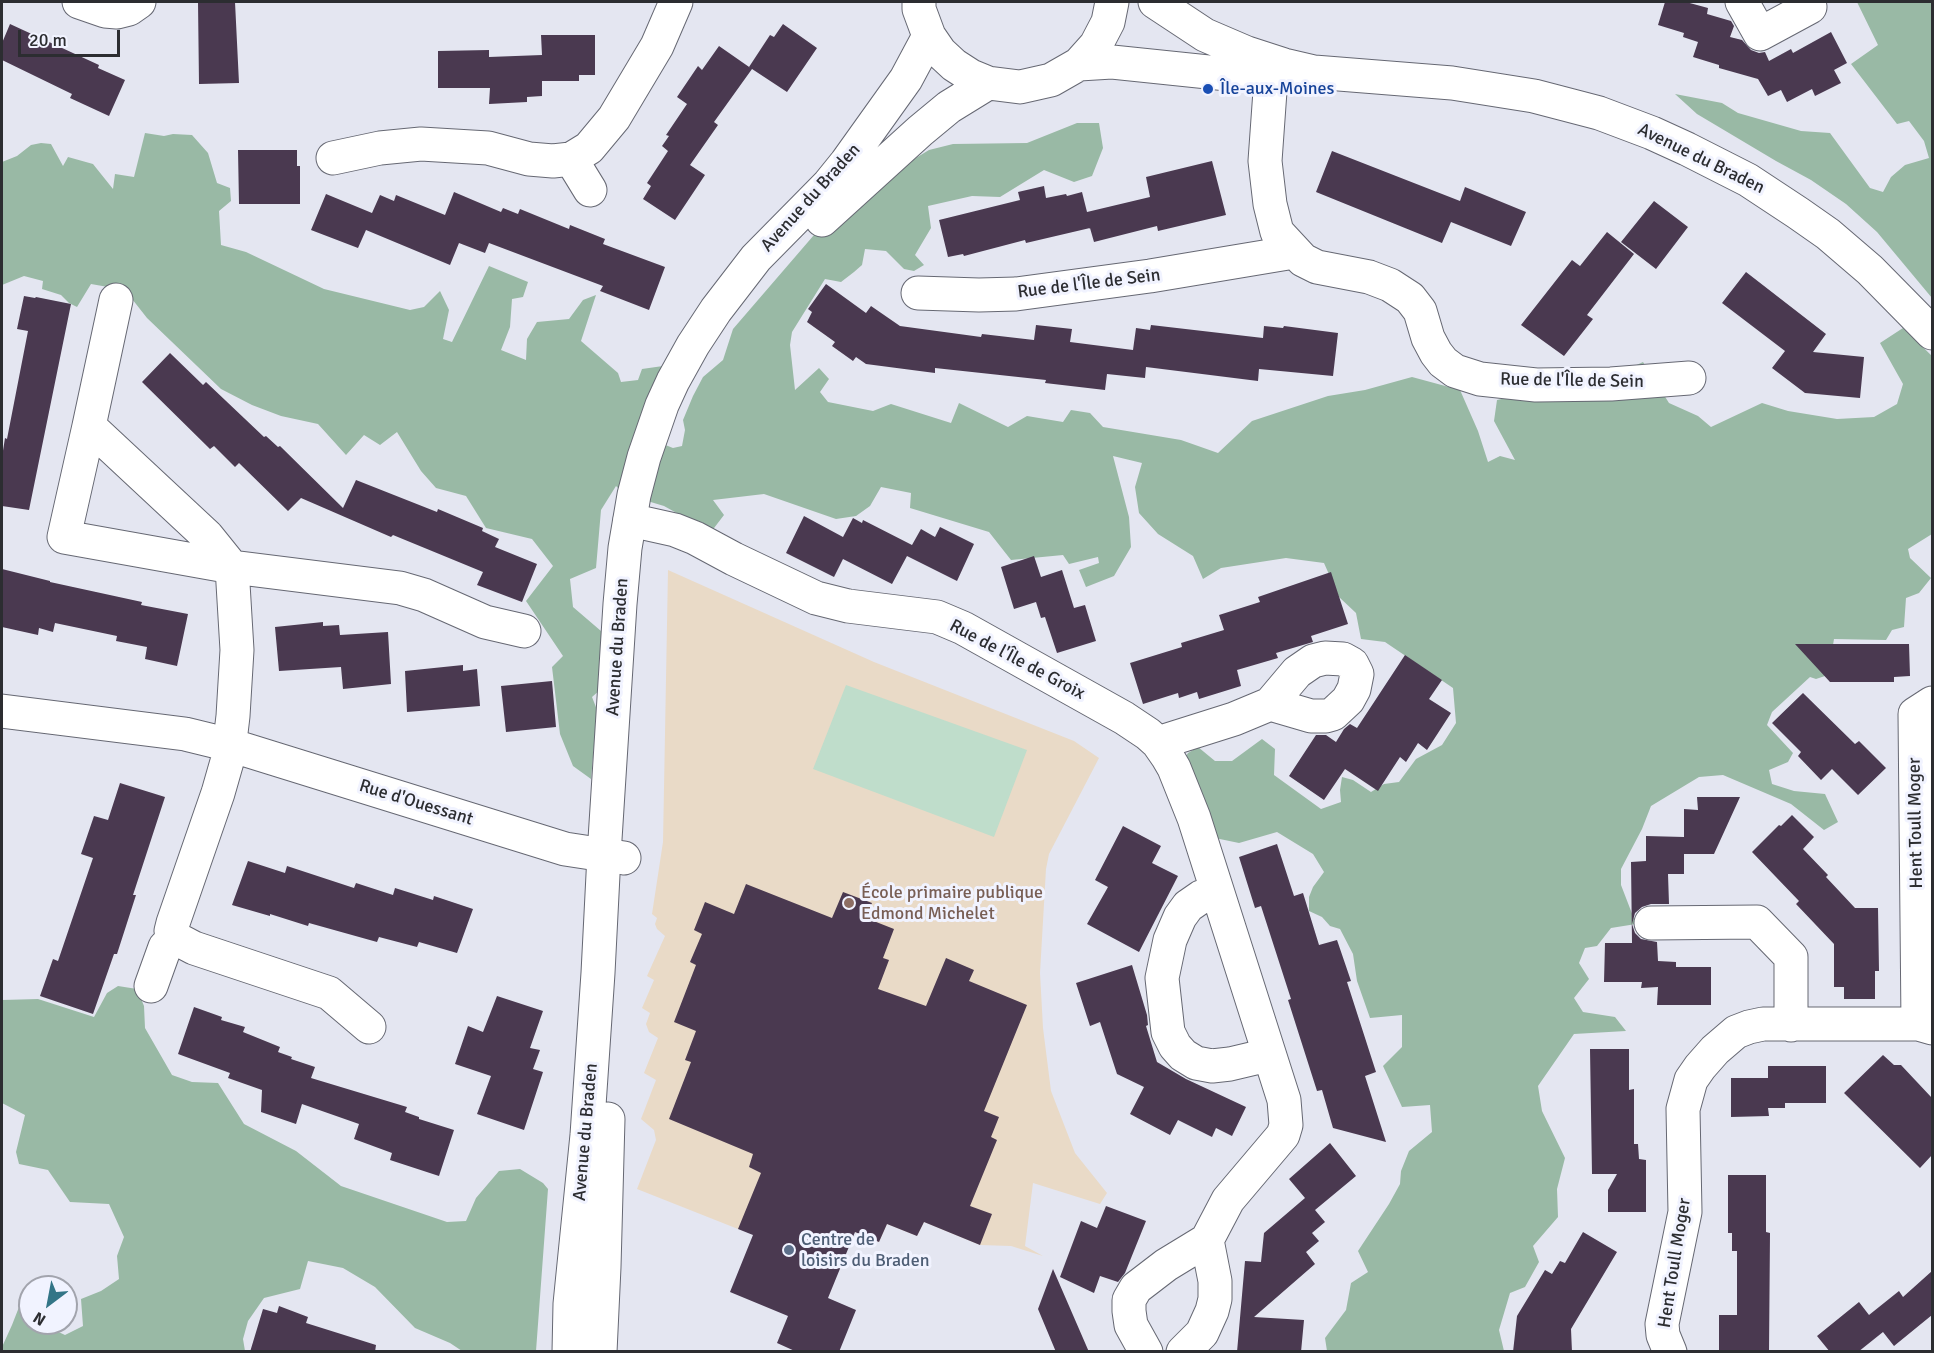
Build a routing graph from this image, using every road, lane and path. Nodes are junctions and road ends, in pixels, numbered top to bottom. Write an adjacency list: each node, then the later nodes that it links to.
1 (78, 2): 2 (street)
2 (139, 2)
3 (676, 2): 15 (street)
4 (919, 2): 9 (street)
5 (1112, 2): 10 (street)
6 (1155, 2): 11 (street, Avenue du Braden)
7 (1742, 2): 8 (street)
8 (1810, 7)
9 (929, 36): 13 (street); 23 (street, Avenue du Braden)
10 (1079, 64): 12 (street, Avenue du Braden); 13 (street)
11 (1314, 72): 12 (street, Avenue du Braden); 20 (street, Avenue du Braden)
12 (1271, 77): 17 (street, Rue de l'Île de Sein)
13 (988, 83): 23 (street, Avenue du Braden)
14 (333, 158): 15 (street)
15 (571, 159): 16 (street)
16 (590, 190)
17 (1294, 252): 18 (street, Rue de l'Île de Sein); 21 (street, Rue de l'Île de Sein)
18 (918, 293)
19 (116, 300): 22 (street)
20 (1932, 333)
21 (1689, 378)
22 (89, 426): 24 (street); 24 (street)
23 (638, 522): 29 (street, Rue de l'Île de Groix); 31 (street, Avenue du Braden)
24 (232, 567): 25 (street); 30 (street)
25 (524, 632)
26 (1932, 703): 37 (street, Hent Toull Moger)
27 (1270, 704): 29 (street)
28 (2, 711): 30 (street, Rue d'Ouessant)
29 (1158, 743): 32 (street, Rue de l'Île de Groix)
30 (230, 746): 31 (street, Rue d'Ouessant); 34 (street)
31 (614, 857): 41 (street, Avenue du Braden); 42 (street, Avenue du Braden)
32 (1217, 891): 39 (street, Rue de l'Île de Groix); 39 (street)
33 (1651, 923): 36 (street)
34 (175, 938): 35 (street); 38 (street)
35 (151, 986)
36 (1791, 1024): 37 (street, Hent Toull Moger); 45 (street, Hent Toull Moger)
37 (1925, 1026)
38 (369, 1027)
39 (1268, 1056): 40 (street, Rue de l'Île de Groix)
40 (1207, 1240): 43 (street); 44 (street)
41 (568, 1352)
42 (600, 1352)
43 (1146, 1352)
44 (1183, 1352)
45 (1670, 1352)

